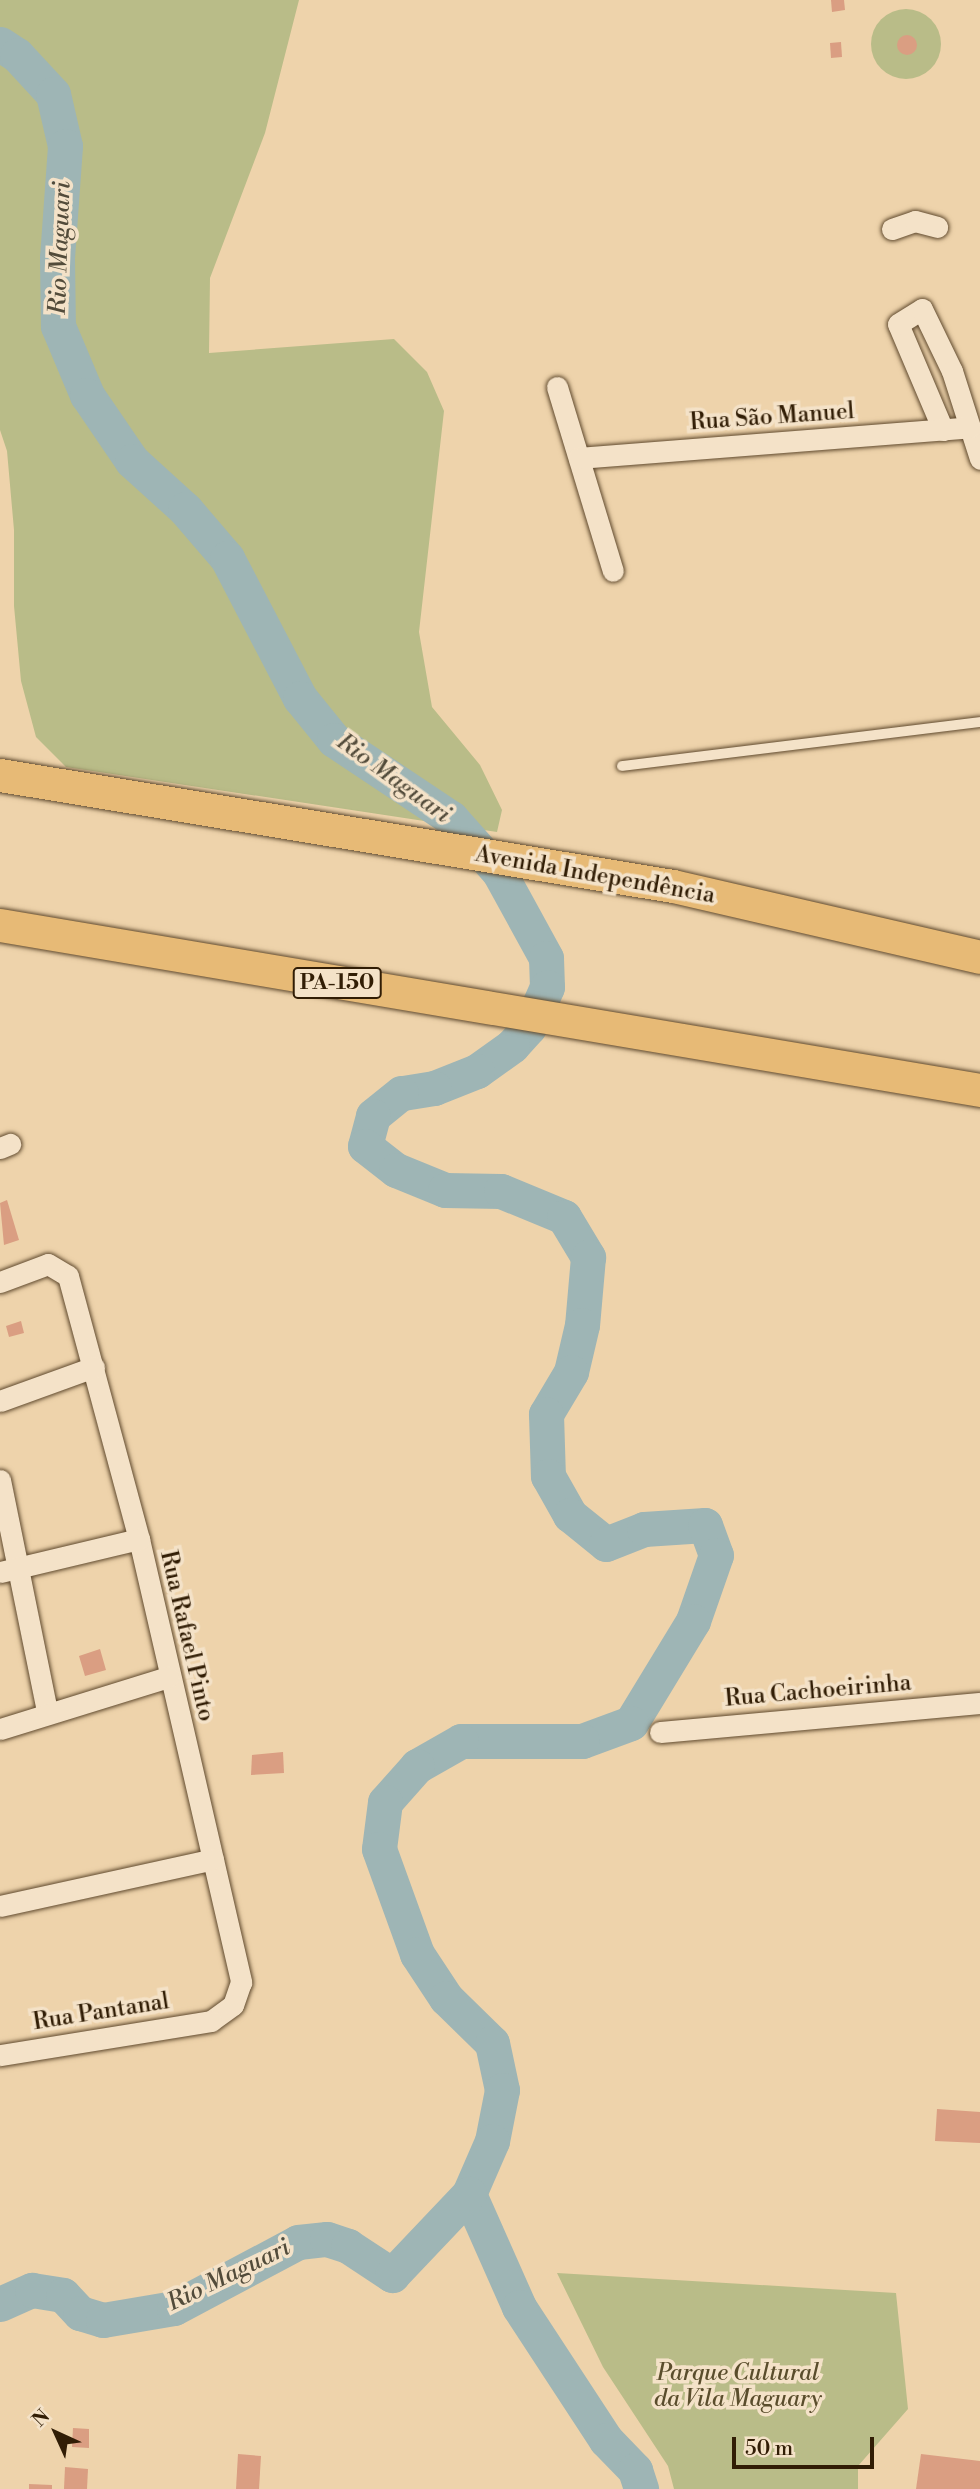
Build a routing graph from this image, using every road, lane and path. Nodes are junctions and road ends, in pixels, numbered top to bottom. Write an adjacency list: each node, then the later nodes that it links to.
1 (937, 227): 2 (street)
2 (892, 229)
3 (558, 387): 6 (street)
4 (970, 427): 5 (street, Rua São Manuel); 5 (street); 7 (street)
5 (943, 430): 6 (street, Rua São Manuel)
6 (579, 458): 8 (street)
7 (980, 458)
8 (613, 570)
9 (980, 722): 10 (lane)
10 (622, 766)
11 (0, 775): 13 (main road, Avenida Independência)
12 (0, 925): 14 (main road, PA-150)
13 (980, 957)
14 (980, 1090)
15 (0, 1282): 16 (street, Rua Rafael Pinto)
16 (94, 1367): 17 (street); 19 (street, Rua Rafael Pinto)
17 (0, 1401)
18 (0, 1480): 20 (street)
19 (139, 1539): 20 (street); 21 (street, Rua Rafael Pinto)
20 (9, 1570): 23 (street)
21 (168, 1676): 23 (street); 26 (street, Rua Rafael Pinto)
22 (980, 1703): 25 (street, Rua Cachoeirinha)
23 (47, 1712): 24 (street)
24 (0, 1730)
25 (660, 1732)
26 (213, 1859): 27 (street); 28 (street, Rua Rafael Pinto)
27 (0, 1906)
28 (211, 2021): 29 (street, Rua Pantanal)
29 (0, 2055)

